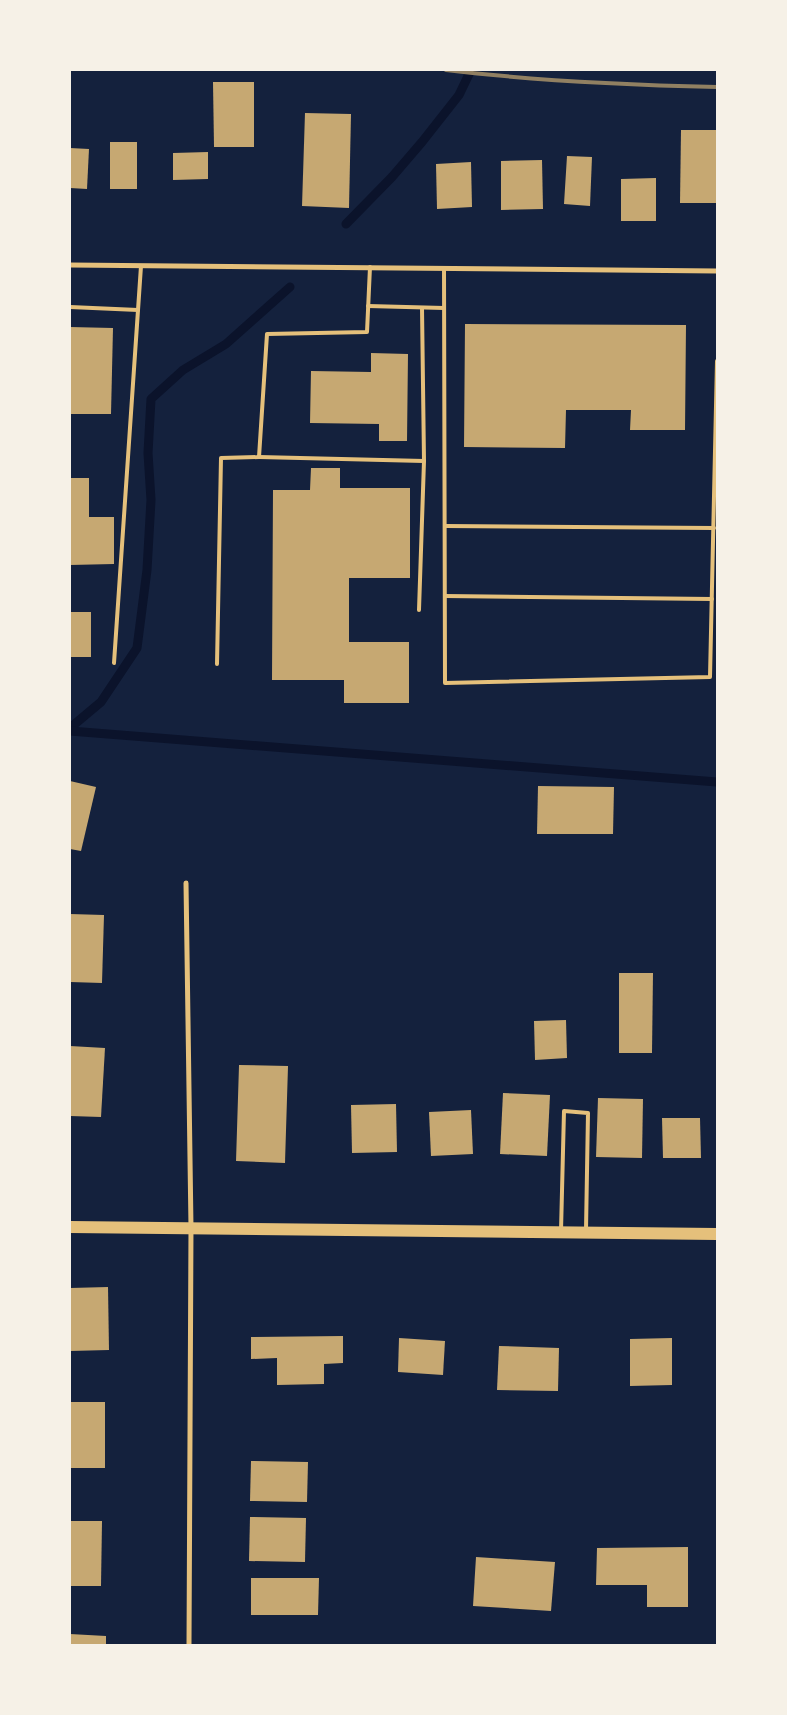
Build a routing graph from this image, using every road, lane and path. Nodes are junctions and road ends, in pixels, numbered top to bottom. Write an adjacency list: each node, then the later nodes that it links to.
1 (70, 265): 2 (street)
2 (140, 266): 3 (street); 10 (lane)
3 (370, 267): 4 (street); 6 (lane)
4 (444, 268): 5 (street); 9 (lane)
5 (717, 270)
6 (368, 306): 8 (lane); 12 (lane)
7 (70, 307): 10 (lane)
8 (422, 308): 9 (lane); 13 (lane)
9 (444, 308): 14 (lane)
10 (138, 310): 19 (lane)
11 (717, 361): 15 (lane)
12 (260, 457): 13 (lane); 20 (lane)
13 (424, 461): 18 (lane)
14 (445, 526): 15 (lane); 16 (lane)
15 (714, 528): 17 (lane)
16 (445, 596): 17 (lane); 17 (lane)
17 (712, 598)
18 (419, 610)
19 (114, 663)
20 (217, 664)
21 (186, 884): 23 (street)
22 (70, 1227): 23 (main road)
23 (191, 1227): 24 (main road); 27 (street)
24 (561, 1232): 25 (main road); 25 (lane)
25 (586, 1232): 26 (main road)
26 (717, 1234)
27 (189, 1645)

